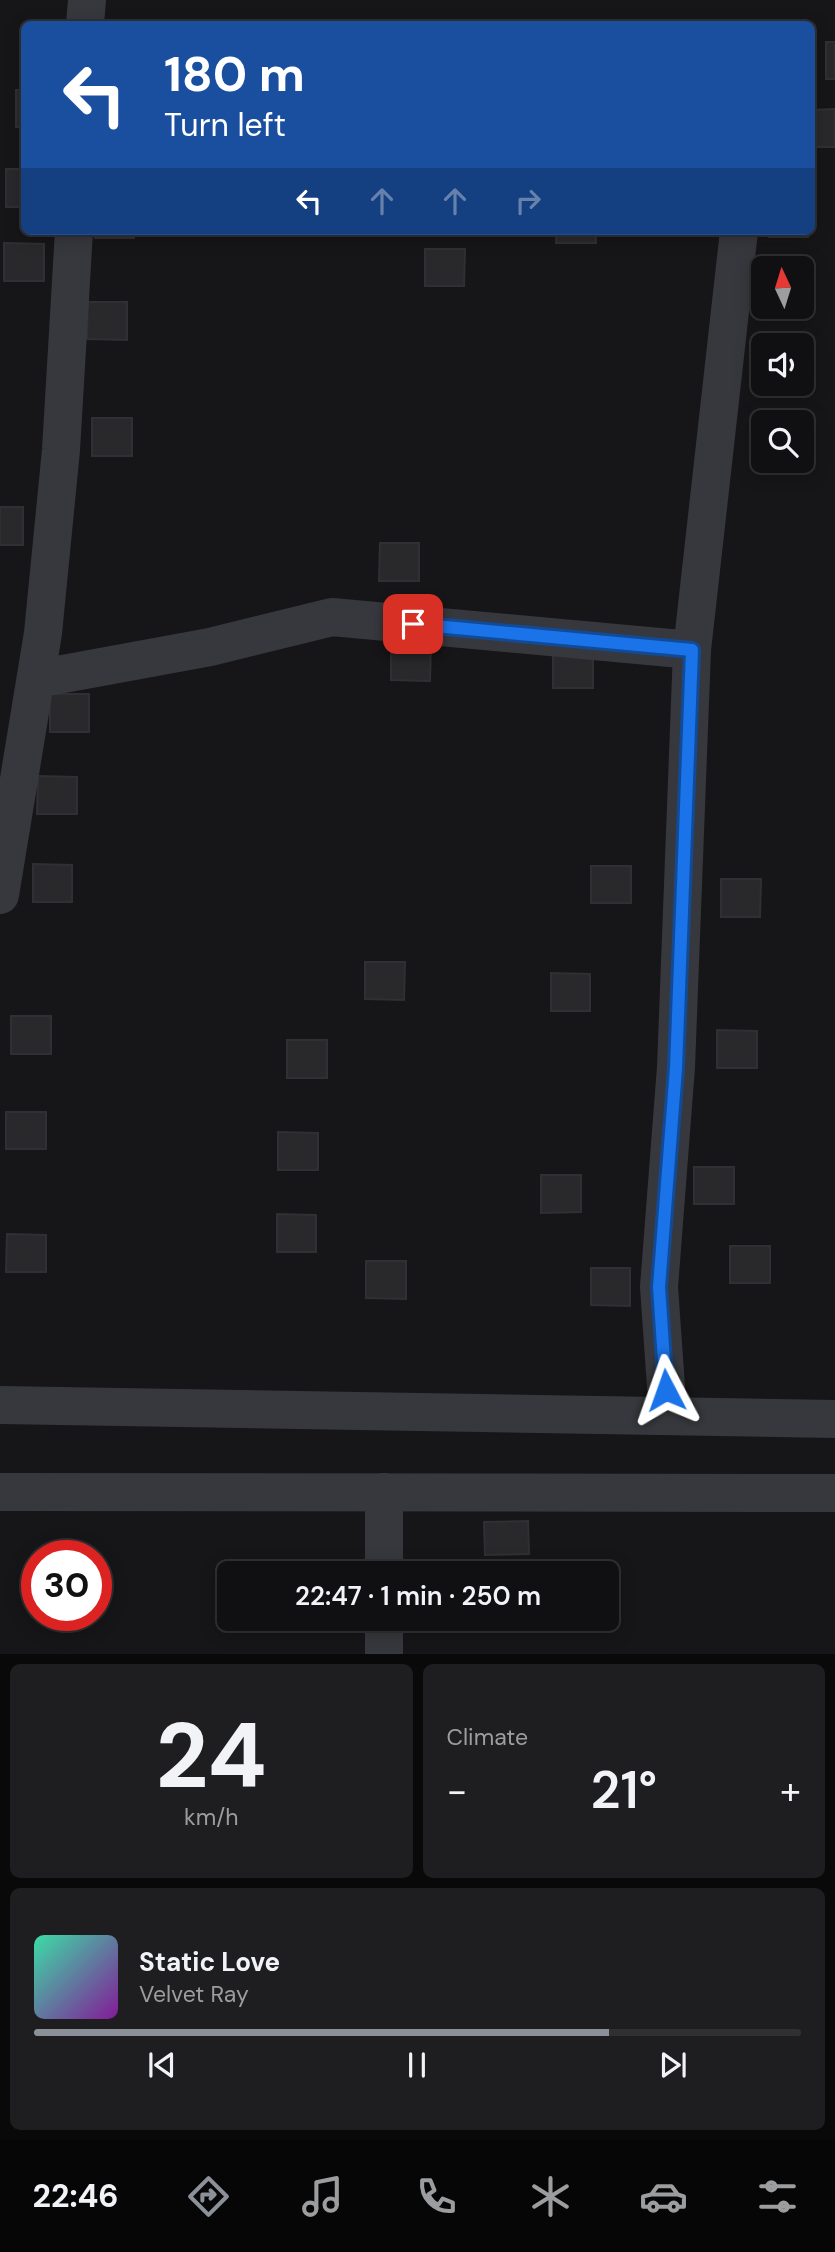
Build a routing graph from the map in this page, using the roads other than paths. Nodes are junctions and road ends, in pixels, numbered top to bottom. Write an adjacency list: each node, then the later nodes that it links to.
1 (87, 0): 2 (street)
2 (85, 21)
3 (74, 235): 6 (street)
4 (739, 235): 5 (street)
5 (692, 650): 6 (street); 9 (street)
6 (36, 679): 7 (street)
7 (0, 895)
8 (0, 1405): 9 (street)
9 (668, 1415): 10 (street)
10 (835, 1419)
11 (0, 1492): 12 (street)
12 (384, 1492): 13 (street); 14 (street)
13 (835, 1493)
14 (384, 1561)
15 (384, 1631): 16 (street)
16 (384, 1654)

